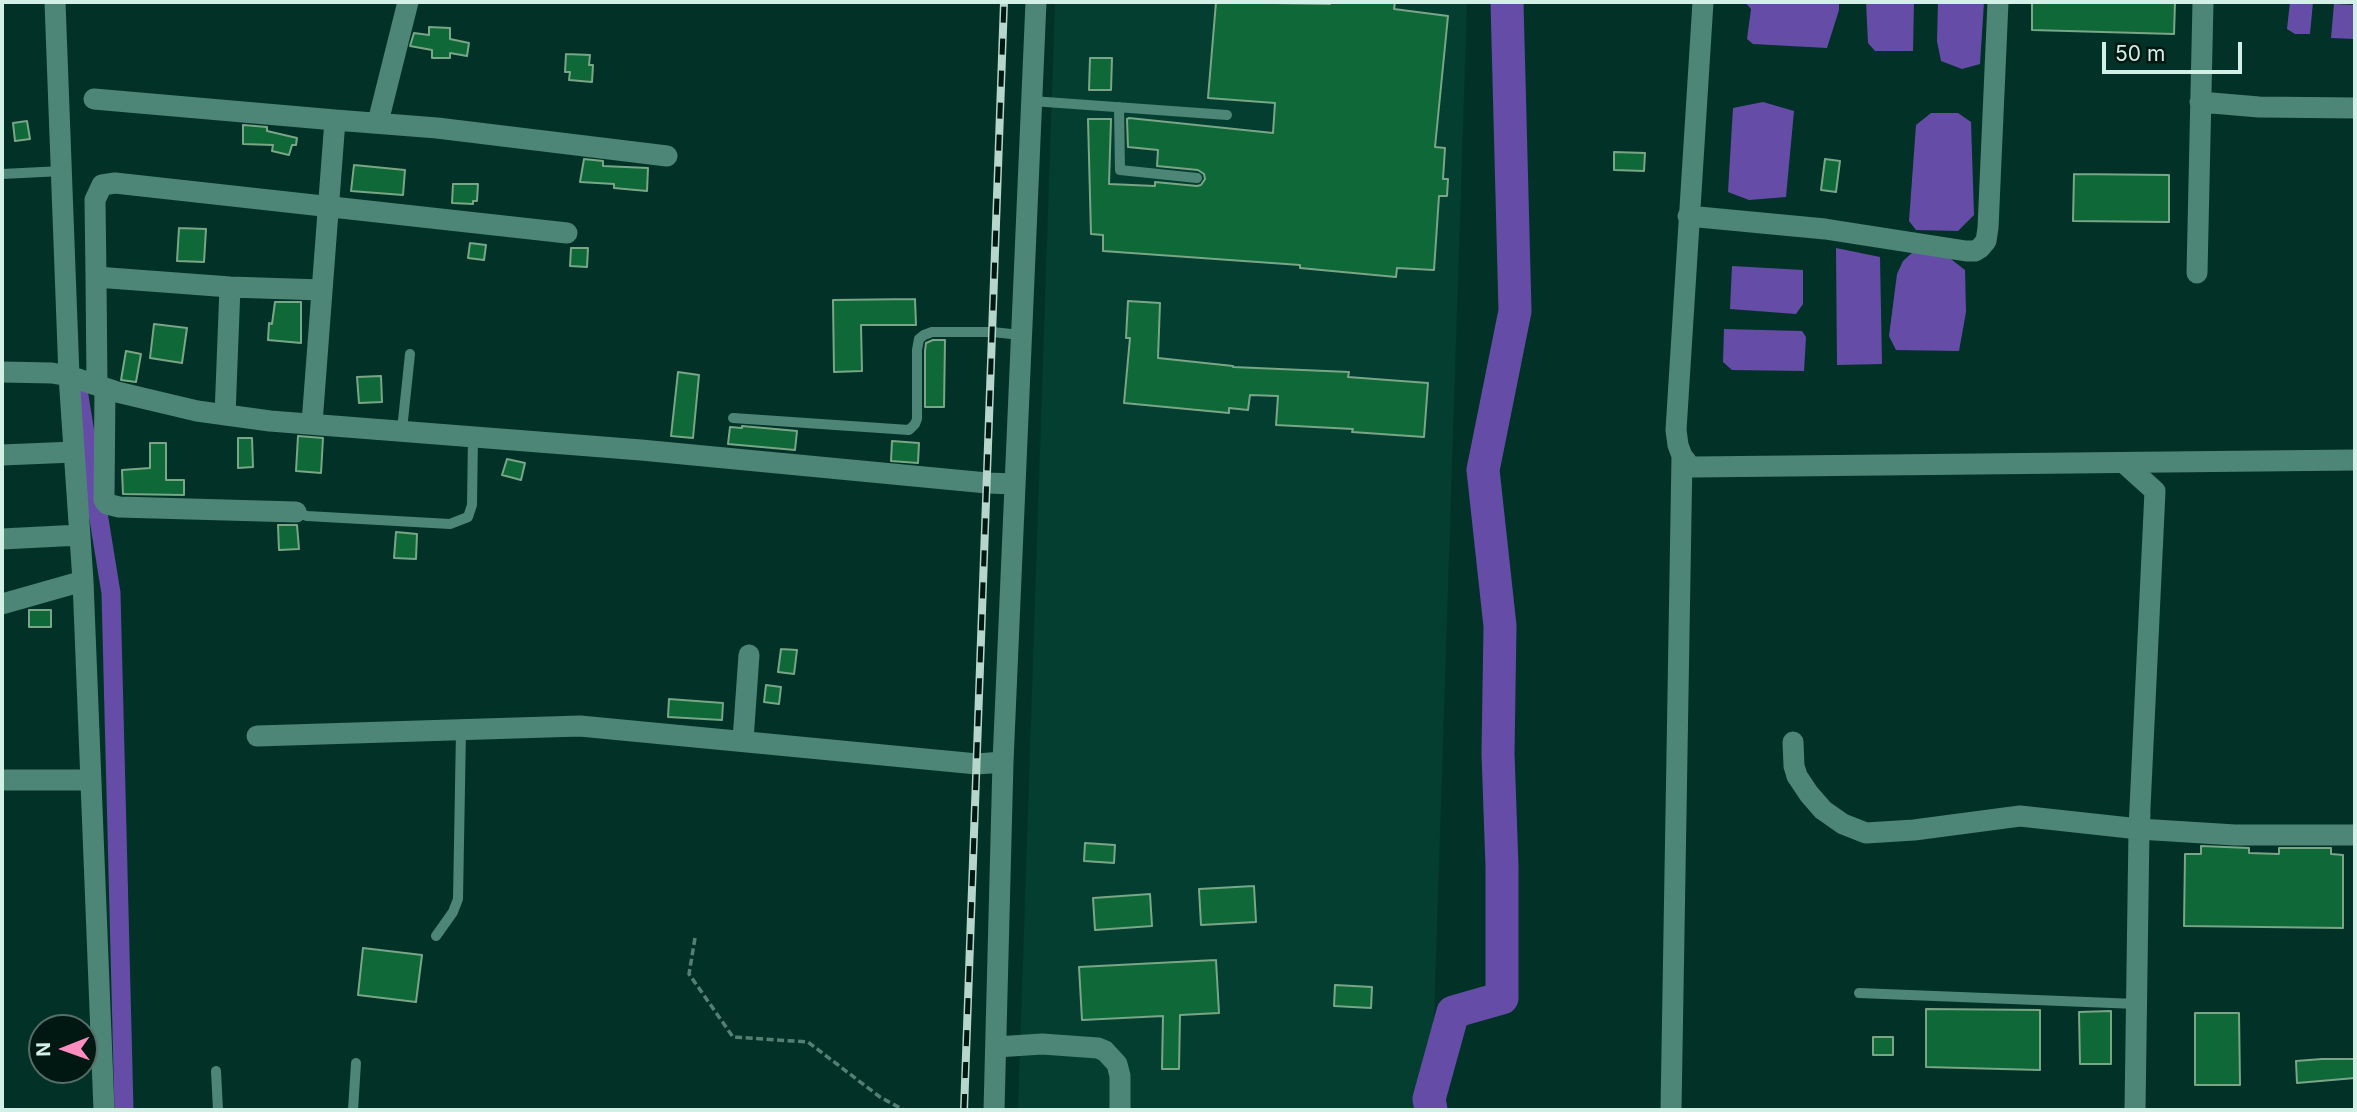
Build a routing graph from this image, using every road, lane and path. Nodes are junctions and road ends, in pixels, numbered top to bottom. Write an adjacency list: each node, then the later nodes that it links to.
1 (55, 2): 16 (street)
2 (408, 2): 14 (street)
3 (1036, 2): 8 (street)
4 (1703, 2): 20 (street)
5 (1997, 2): 20 (street)
6 (2203, 2): 9 (street)
7 (94, 99): 13 (street)
8 (1031, 101): 10 (lane); 26 (street)
9 (2200, 102): 11 (street); 22 (street)
10 (1119, 107): 12 (lane); 18 (lane)
11 (2355, 108)
12 (1227, 115)
13 (335, 120): 14 (street); 19 (street)
14 (379, 122): 15 (street)
15 (667, 156)
16 (62, 172): 17 (lane); 29 (street)
17 (2, 174)
18 (1197, 178)
19 (328, 206): 21 (street); 23 (street); 25 (street)
20 (1688, 216): 38 (street)
21 (567, 233)
22 (2197, 273)
23 (96, 277): 24 (street); 30 (street)
24 (230, 286): 25 (street); 31 (street)
25 (322, 290): 33 (street)
26 (1021, 335): 32 (lane); 41 (street)
27 (410, 354): 34 (lane)
28 (2, 372): 29 (street)
29 (72, 377): 30 (street); 36 (street)
30 (101, 386): 31 (street); 42 (street)
31 (225, 415): 33 (street)
32 (733, 418)
33 (312, 423): 34 (street)
34 (402, 430): 35 (street)
35 (473, 436): 41 (street); 42 (lane)
36 (74, 452): 37 (street); 43 (street)
37 (2, 455)
38 (1682, 456): 40 (street); 70 (street)
39 (2355, 460): 40 (street)
40 (2124, 463): 55 (street)
41 (1015, 484): 52 (street)
42 (296, 512)
43 (80, 535): 44 (street); 45 (street)
44 (2, 538)
45 (83, 581): 46 (street); 54 (street)
46 (2, 604)
47 (749, 655): 50 (street)
48 (461, 730): 49 (street); 50 (street); 57 (lane)
49 (257, 736)
50 (743, 740): 52 (street)
51 (1793, 742): 55 (street)
52 (1003, 762): 61 (street)
53 (2, 780): 54 (street)
54 (91, 780): 64 (street)
55 (2139, 829): 56 (street); 60 (street)
56 (2355, 835)
57 (436, 936)
58 (695, 938): 67 (path)
59 (1859, 993): 60 (lane)
60 (2137, 1004): 71 (street)
61 (996, 1047): 68 (street); 69 (street)
62 (356, 1063): 66 (lane)
63 (216, 1071): 65 (lane)
64 (104, 1110)
65 (218, 1110)
66 (353, 1110)
67 (904, 1110)
68 (994, 1110)
69 (1120, 1110)
70 (1671, 1110)
71 (2136, 1110)

